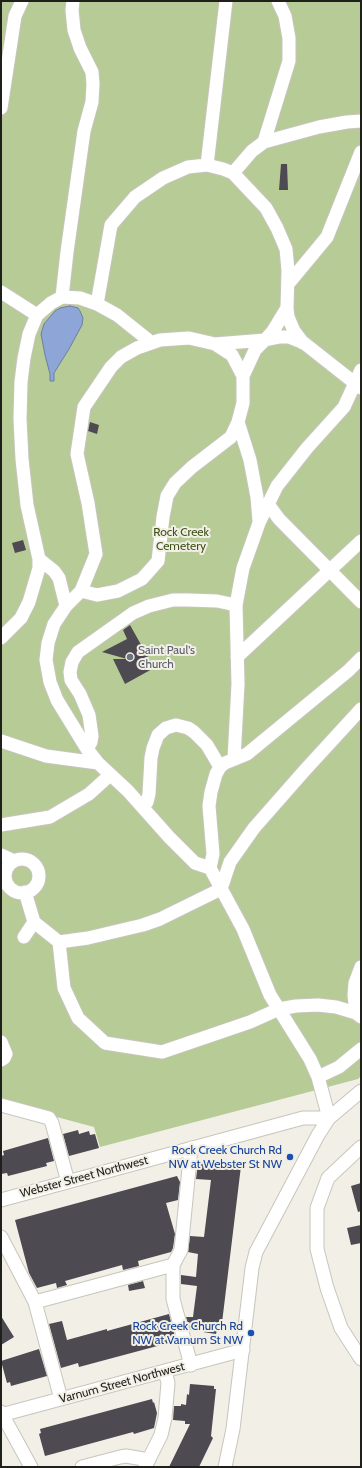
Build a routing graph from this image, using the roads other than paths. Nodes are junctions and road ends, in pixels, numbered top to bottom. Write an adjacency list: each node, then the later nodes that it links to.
1 (22, 1): 5 (street)
2 (73, 1): 13 (street)
3 (226, 1): 9 (street)
4 (278, 1): 7 (street)
5 (1, 108)
6 (361, 121): 7 (street)
7 (264, 142): 10 (street)
8 (361, 152): 11 (street)
9 (207, 165): 10 (street); 14 (street)
10 (233, 173): 11 (street)
11 (288, 284): 15 (street)
12 (1, 292): 16 (street)
13 (62, 297): 14 (street); 16 (street)
14 (97, 304): 18 (street)
15 (287, 308): 17 (street); 19 (street)
16 (37, 315): 28 (street)
17 (265, 340): 19 (street); 20 (street); 22 (street)
18 (152, 343): 20 (street); 30 (street)
19 (304, 343): 23 (street)
20 (215, 344): 22 (street)
21 (361, 370): 23 (street)
22 (243, 376): 24 (street)
23 (358, 385): 25 (street)
24 (238, 422): 26 (street); 30 (street)
25 (268, 504): 26 (street); 29 (street)
26 (259, 523): 32 (street)
27 (361, 540): 29 (street)
28 (39, 559): 33 (street); 34 (street)
29 (330, 570): 31 (street); 35 (street)
30 (81, 590): 33 (street)
31 (361, 602)
32 (236, 605): 35 (street); 39 (street)
33 (66, 606): 39 (street)
34 (1, 638)
35 (237, 657): 40 (street)
36 (361, 658): 40 (street)
37 (361, 709): 49 (street)
38 (1, 741): 41 (street)
39 (87, 749): 41 (street)
40 (234, 759): 42 (street)
41 (98, 764): 43 (street)
42 (220, 767): 44 (street); 48 (street)
43 (110, 775): 44 (street); 45 (street)
44 (143, 807): 48 (street)
45 (1, 825)
46 (1, 855): 47 (street)
47 (14, 861): 50 (street); 50 (street)
48 (210, 868): 49 (street)
49 (221, 890): 53 (street); 55 (street)
50 (25, 892): 51 (street)
51 (34, 922): 52 (street); 53 (street)
52 (24, 937)
53 (59, 942): 55 (street)
54 (361, 967): 56 (street)
55 (280, 1009): 56 (street); 60 (street)
56 (358, 1015)
57 (1, 1042): 59 (street)
58 (361, 1049): 60 (street)
59 (1, 1060)
60 (318, 1077): 63 (street)
61 (361, 1091): 63 (street)
62 (1, 1105): 66 (street)
63 (329, 1118): 65 (street, Webster Street Northwest); 71 (street)
64 (361, 1147): 72 (street)
65 (191, 1148): 66 (street, Webster Street Northwest); 69 (street)
66 (68, 1182): 67 (street, Webster Street Northwest)
67 (1, 1200)
68 (1, 1237): 70 (street)
69 (173, 1265): 70 (street); 73 (street)
70 (35, 1302): 75 (street)
71 (243, 1350): 73 (street, Varnum Street Northwest); 80 (street)
72 (361, 1359)
73 (191, 1365): 74 (street, Varnum Street Northwest)
74 (165, 1372): 75 (street, Varnum Street Northwest); 77 (street)
75 (61, 1399): 76 (street, Varnum Street Northwest)
76 (2, 1414): 78 (street)
77 (147, 1463): 79 (street)
78 (31, 1467)
79 (82, 1467)
80 (225, 1467)

